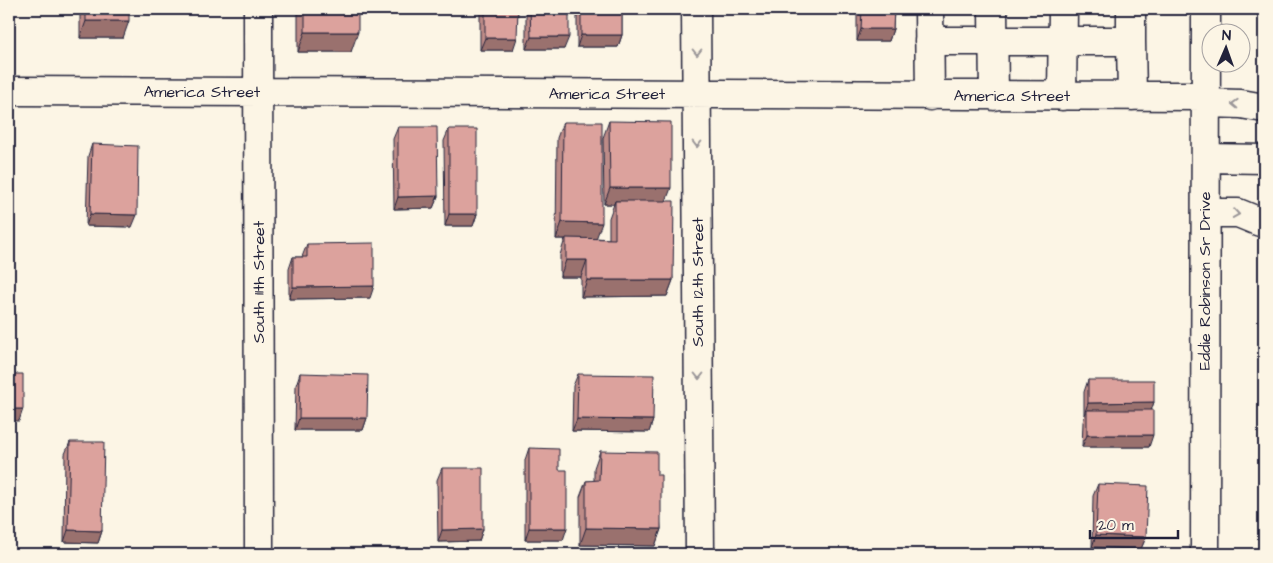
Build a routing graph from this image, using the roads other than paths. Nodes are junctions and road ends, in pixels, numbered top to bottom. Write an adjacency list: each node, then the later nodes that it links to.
1 (258, 9): 13 (street, South 11th Street)
2 (696, 9): 14 (street, South 12th Street, one-way to 14)
3 (929, 9): 8 (street)
4 (993, 9): 9 (street)
5 (1063, 9): 10 (street)
6 (1131, 9): 11 (street)
7 (1206, 9): 19 (street, Eddie Robinson Sr Drive)
8 (929, 41): 9 (street); 15 (street)
9 (993, 41): 10 (street); 16 (street)
10 (1063, 41): 11 (street); 17 (street)
11 (1131, 41): 18 (street)
12 (9, 91): 13 (street, America Street)
13 (258, 92): 14 (street, America Street); 25 (street, South 11th Street)
14 (697, 95): 15 (street, America Street); 26 (street, South 12th Street, one-way to 26)
15 (930, 96): 16 (street, America Street)
16 (994, 96): 17 (street, America Street)
17 (1062, 96): 18 (street, America Street)
18 (1132, 96): 19 (street, America Street)
19 (1206, 100): 20 (street, America Street, one-way to 19); 21 (street, Eddie Robinson Sr Drive)
20 (1264, 108)
21 (1206, 158): 22 (street); 23 (street, Eddie Robinson Sr Drive)
22 (1264, 159)
23 (1206, 212): 24 (street, one-way to 24); 27 (street, Eddie Robinson Sr Drive)
24 (1264, 222)
25 (259, 554)
26 (700, 554)
27 (1205, 554)

